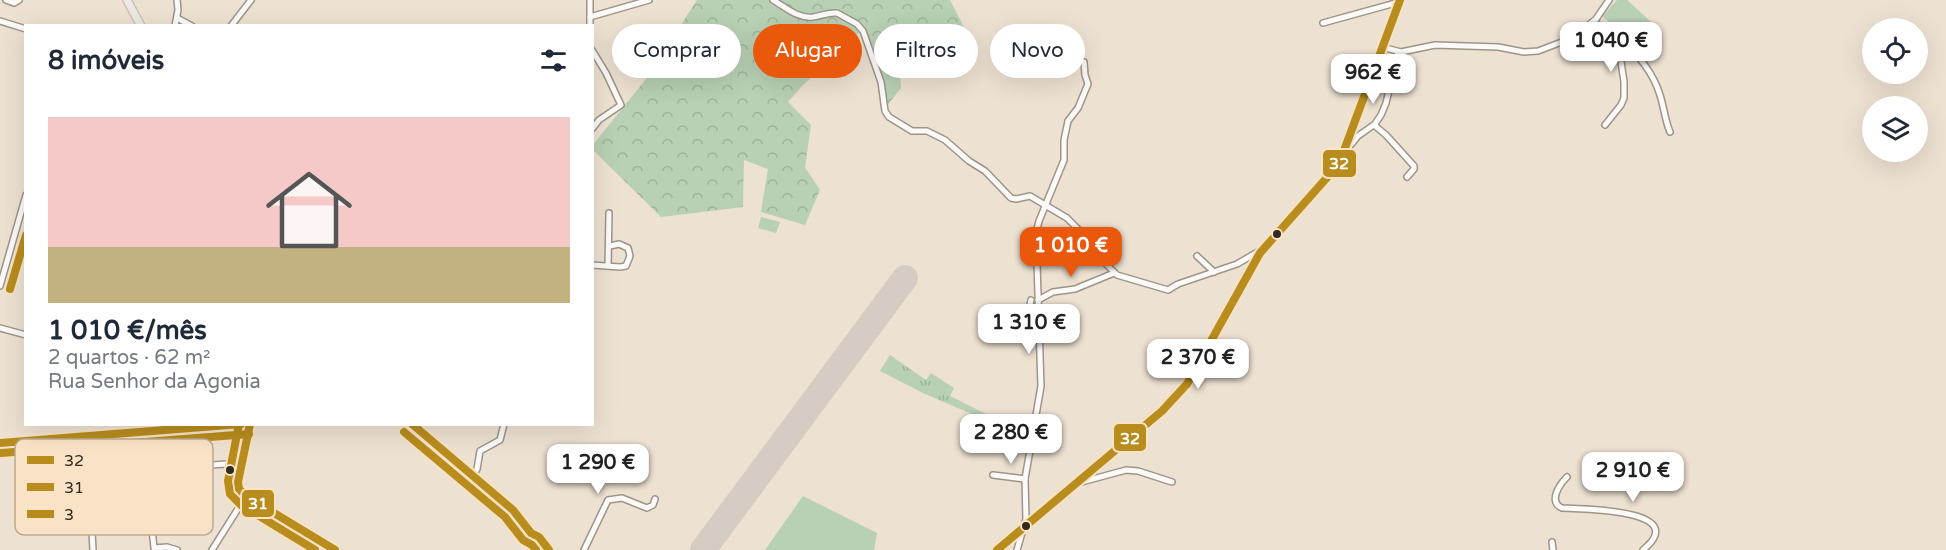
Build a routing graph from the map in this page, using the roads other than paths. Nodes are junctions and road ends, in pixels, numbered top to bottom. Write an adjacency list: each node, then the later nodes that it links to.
1 (6, 0): 2 (street)
2 (19, 0)
3 (127, 0): 16 (main road)
4 (177, 0): 12 (street)
5 (251, 0): 19 (street)
6 (590, 0): 11 (street)
7 (649, 0): 11 (street)
8 (773, 0): 34 (street)
9 (1609, 0): 15 (street)
10 (1400, 1): 14 (street); 23 (main road)
11 (590, 17): 20 (street)
12 (177, 18): 17 (street); 18 (street)
13 (0, 21): 21 (street)
14 (1323, 23)
15 (1592, 23): 22 (street); 24 (street)
16 (140, 24)
17 (176, 24)
18 (188, 24)
19 (233, 24)
20 (590, 24)
21 (24, 28)
22 (1617, 34): 27 (street); 30 (street)
23 (1382, 47): 24 (street); 31 (main road)
24 (1398, 52): 29 (street)
25 (594, 53): 28 (street)
26 (1085, 75): 34 (street)
27 (1605, 124)
28 (594, 126)
29 (1374, 126): 31 (street); 32 (street)
30 (1670, 132)
31 (1343, 154): 37 (main road)
32 (1407, 177)
33 (24, 202): 43 (street)
34 (1046, 205): 42 (street); 44 (street)
35 (609, 213): 36 (street)
36 (609, 246): 40 (street); 40 (street)
37 (1263, 250): 41 (street); 70 (main road)
38 (1197, 256): 41 (street)
39 (594, 265): 40 (street)
40 (608, 266)
41 (1214, 272): 42 (street)
42 (1114, 273): 44 (street)
43 (0, 286)
44 (1034, 300): 68 (street)
45 (0, 328): 46 (street)
46 (24, 334)
47 (195, 426): 51 (street)
48 (249, 426): 53 (street)
49 (413, 426): 66 (main road)
50 (504, 426): 66 (street)
51 (168, 427): 52 (street)
52 (136, 432): 54 (street); 57 (street)
53 (248, 432): 58 (street); 63 (street)
54 (86, 436): 55 (street); 56 (street)
55 (49, 439)
56 (86, 439)
57 (136, 439)
58 (150, 439)
59 (15, 442): 60 (street)
60 (0, 443)
61 (15, 448): 62 (street)
62 (0, 449)
63 (242, 463): 64 (street); 71 (street)
64 (213, 465)
65 (993, 475): 68 (street)
66 (473, 476): 76 (main road)
67 (1567, 477): 90 (street)
68 (1025, 478): 73 (street)
69 (1172, 482): 70 (street)
70 (1076, 484): 74 (main road)
71 (246, 496): 83 (street); 84 (street)
72 (655, 499): 80 (street)
73 (1026, 509): 74 (street); 75 (street)
74 (1033, 519): 75 (main road)
75 (1024, 528): 87 (main road); 88 (street)
76 (531, 533): 85 (main road); 86 (main road)
77 (92, 535): 81 (street)
78 (153, 535): 82 (street)
79 (1552, 542): 89 (street)
80 (583, 549)
81 (93, 550)
82 (177, 550)
83 (212, 550)
84 (335, 550)
85 (534, 550)
86 (546, 550)
87 (997, 550)
88 (1017, 550)
89 (1553, 550)
90 (1644, 550)

